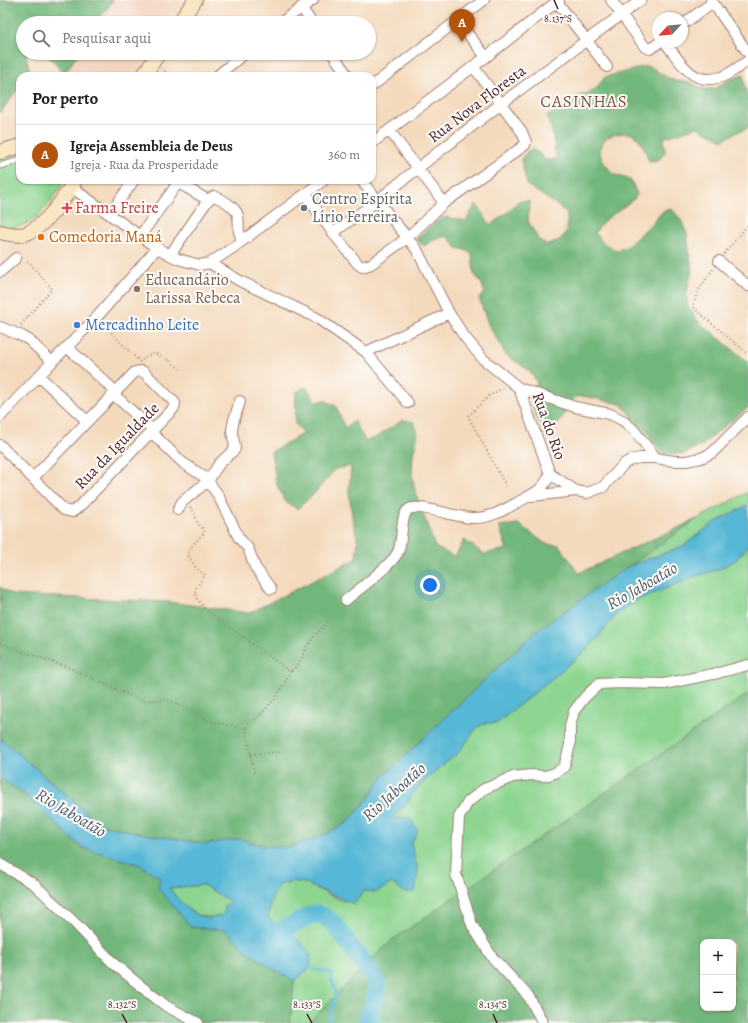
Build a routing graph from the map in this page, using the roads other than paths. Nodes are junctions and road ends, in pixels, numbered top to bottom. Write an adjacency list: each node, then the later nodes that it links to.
1 (195, 0): 9 (main road)
2 (484, 0): 12 (street)
3 (611, 0): 8 (street)
4 (641, 0): 8 (street, Rua Nova Floresta)
5 (558, 1): 14 (street); 18 (street)
6 (712, 1): 13 (street); 17 (street)
7 (308, 2): 10 (street); 11 (street)
8 (622, 14): 14 (street, Rua Nova Floresta); 15 (street)
9 (184, 16)
10 (289, 16)
11 (311, 16)
12 (457, 20): 18 (street); 28 (street)
13 (688, 20)
14 (586, 41): 24 (street); 29 (street, Rua Nova Floresta)
15 (652, 48)
16 (670, 48): 22 (street)
17 (748, 53)
18 (486, 57): 23 (street)
19 (153, 60): 25 (main road)
20 (236, 60): 26 (street)
21 (337, 60): 27 (street)
22 (748, 61)
23 (474, 66): 29 (street); 30 (street)
24 (607, 67)
25 (146, 72)
26 (222, 72)
27 (345, 72)
28 (376, 83)
29 (502, 103): 36 (street, Rua Nova Floresta); 46 (street)
30 (389, 130): 31 (street); 36 (street)
31 (376, 140)
32 (16, 147): 33 (main road)
33 (0, 152)
34 (16, 161): 35 (lane)
35 (0, 166)
36 (418, 168): 45 (street, Rua Nova Floresta); 46 (street)
37 (73, 184): 47 (street); 48 (main road)
38 (131, 184): 47 (street)
39 (174, 184): 50 (street)
40 (181, 184): 44 (street)
41 (319, 184): 43 (street)
42 (364, 184): 45 (street)
43 (306, 194): 49 (street); 52 (street)
44 (208, 200): 52 (street); 54 (street)
45 (377, 201): 49 (street, Rua Nova Floresta); 51 (street)
46 (444, 203): 51 (street)
47 (110, 214): 50 (street)
48 (0, 232)
49 (333, 233): 51 (street)
50 (140, 236): 53 (street)
51 (407, 238): 60 (street)
52 (243, 240): 57 (street)
53 (157, 248): 54 (street); 62 (street)
54 (170, 254): 57 (street)
55 (16, 258): 58 (street)
56 (719, 261): 59 (street)
57 (210, 263): 63 (street)
58 (0, 272)
59 (748, 286)
60 (449, 313): 63 (street); 66 (street)
61 (0, 326): 64 (street)
62 (67, 347): 64 (street); 67 (street)
63 (366, 352): 69 (street)
64 (52, 362): 65 (street)
65 (39, 376): 70 (street); 72 (street)
66 (519, 388): 75 (street); 76 (street, Rua do Rio)
67 (114, 393): 72 (street); 73 (street); 73 (street, Rua da Igualdade)
68 (240, 401): 78 (street)
69 (408, 403)
70 (0, 417)
71 (748, 417): 75 (street)
72 (86, 421): 77 (street)
73 (152, 431): 77 (street, Rua da Igualdade); 78 (street)
74 (0, 445): 77 (street)
75 (656, 458): 79 (street)
76 (550, 474): 79 (street, Rua do Rio); 80 (street, Rua do Rio)
77 (33, 478)
78 (208, 481): 81 (street); 82 (street)
79 (576, 491): 80 (street)
80 (531, 496): 83 (street, Rua do Rio)
81 (178, 510)
82 (271, 589)
83 (346, 600)
84 (748, 665): 87 (street)
85 (0, 864): 86 (street)
86 (198, 1023)
87 (543, 1023)

